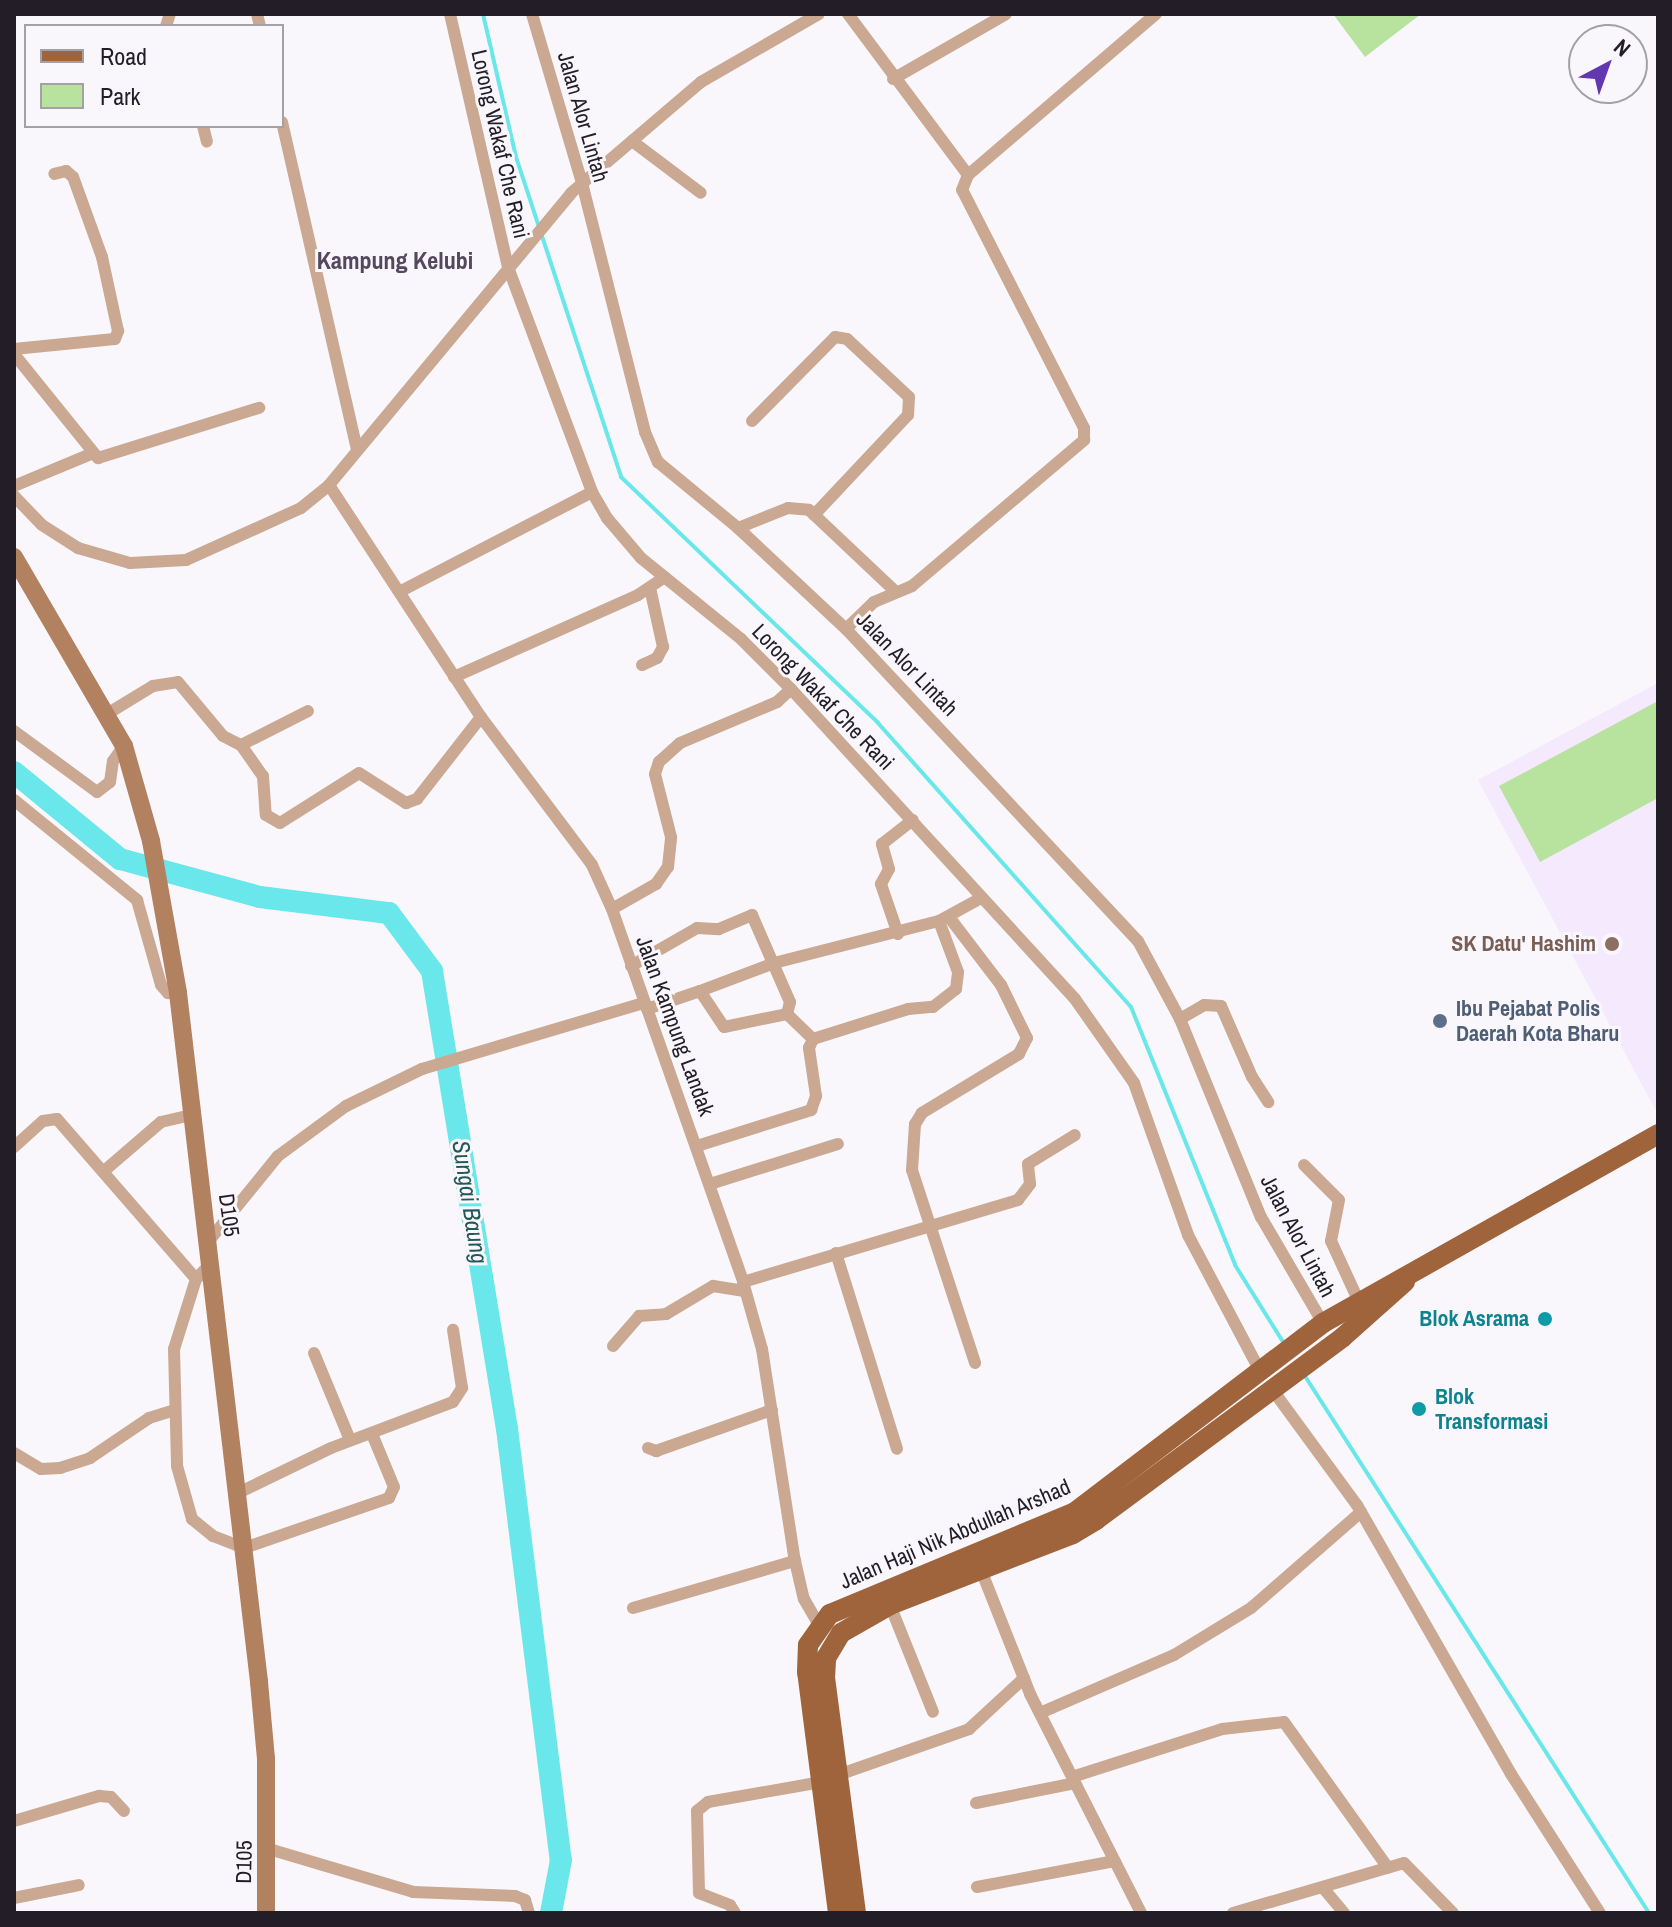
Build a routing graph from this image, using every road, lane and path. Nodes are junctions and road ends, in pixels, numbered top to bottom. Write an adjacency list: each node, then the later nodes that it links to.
1 (450, 14): 16 (street, Lorong Wakaf Che Rani)
2 (532, 14): 14 (street, Jalan Alor Lintah)
3 (819, 14): 10 (street)
4 (848, 14): 7 (street)
5 (1006, 14): 7 (street)
6 (1155, 14): 13 (street)
7 (893, 79): 13 (street)
8 (204, 128): 11 (street)
9 (283, 128): 20 (street)
10 (632, 141): 14 (street); 15 (street)
11 (207, 142)
12 (54, 174): 17 (street)
13 (968, 175): 32 (street)
14 (582, 183): 16 (street); 27 (street, Jalan Alor Lintah)
15 (701, 193)
16 (508, 267): 20 (street); 24 (street, Lorong Wakaf Che Rani)
17 (14, 352): 21 (street)
18 (259, 408): 21 (street)
19 (752, 421): 26 (street)
20 (357, 449): 22 (street)
21 (91, 454): 23 (street)
22 (329, 485): 25 (street); 31 (street, Jalan Kampung Landak)
23 (14, 486)
24 (592, 492): 29 (street, Lorong Wakaf Che Rani); 31 (street)
25 (14, 496)
26 (814, 515): 27 (street); 32 (street)
27 (738, 528): 33 (street, Jalan Alor Lintah)
28 (14, 557): 38 (street, D105)
29 (665, 577): 30 (street); 36 (street, Lorong Wakaf Che Rani)
30 (650, 588): 34 (street); 35 (street)
31 (401, 591): 35 (street, Jalan Kampung Landak)
32 (896, 592): 33 (street)
33 (846, 629): 55 (street, Jalan Alor Lintah)
34 (642, 665)
35 (454, 677): 39 (street, Jalan Kampung Landak)
36 (791, 689): 44 (street, Lorong Wakaf Che Rani); 46 (street)
37 (308, 711): 41 (street)
38 (107, 714): 41 (street); 42 (street, D105)
39 (481, 717): 41 (street); 46 (street, Jalan Kampung Landak)
40 (14, 731): 42 (street)
41 (241, 745)
42 (124, 746): 52 (street, D105)
43 (14, 800): 52 (street)
44 (913, 820): 45 (street, Lorong Wakaf Che Rani); 48 (street)
45 (981, 898): 47 (street); 80 (street, Lorong Wakaf Che Rani)
46 (612, 909): 50 (street, Jalan Kampung Landak)
47 (944, 919): 48 (street); 56 (street); 67 (street)
48 (898, 934): 49 (street)
49 (774, 963): 50 (street); 51 (street); 54 (street)
50 (631, 966): 53 (street, Jalan Kampung Landak)
51 (700, 991): 53 (street); 54 (street)
52 (178, 993): 58 (street, D105)
53 (645, 1006): 62 (street, Jalan Kampung Landak); 68 (street)
54 (787, 1014): 56 (street)
55 (1180, 1019): 57 (street); 75 (street, Jalan Alor Lintah)
56 (813, 1039): 62 (street)
57 (1268, 1102)
58 (191, 1115): 65 (street); 68 (street, D105)
59 (1658, 1134): 71 (main road, Jalan Haji Nik Abdullah Arshad)
60 (1075, 1135): 67 (street)
61 (838, 1144): 66 (street)
62 (697, 1146): 66 (street, Jalan Kampung Landak)
63 (14, 1147): 65 (street)
64 (1304, 1165): 74 (street)
65 (104, 1171): 72 (street)
66 (710, 1184): 73 (street, Jalan Kampung Landak)
67 (927, 1227): 69 (street); 79 (street)
68 (208, 1242): 70 (street, D105)
69 (836, 1253): 73 (street); 87 (street)
70 (211, 1263): 72 (street); 89 (street, D105)
71 (1426, 1263): 74 (main road, Jalan Haji Nik Abdullah Arshad); 81 (main road, Jalan Haji Nik Abdullah Arshad)
72 (196, 1279): 82 (street)
73 (744, 1287): 77 (street); 83 (street, Jalan Kampung Landak)
74 (1359, 1302): 75 (main road, Jalan Haji Nik Abdullah Arshad)
75 (1319, 1326): 80 (main road, Jalan Haji Nik Abdullah Arshad)
76 (453, 1330): 84 (street)
77 (613, 1346)
78 (314, 1353): 85 (street)
79 (975, 1363)
80 (1260, 1371): 96 (main road, Jalan Haji Nik Abdullah Arshad)
81 (1272, 1389): 90 (street); 93 (main road, Jalan Haji Nik Abdullah Arshad)
82 (175, 1410): 88 (street); 91 (street)
83 (772, 1410): 86 (street); 92 (street, Jalan Kampung Landak)
84 (372, 1434): 85 (street); 91 (street)
85 (350, 1440): 89 (street)
86 (648, 1448)
87 (897, 1449)
88 (14, 1453)
89 (238, 1493): 91 (street, D105)
90 (1361, 1512): 100 (street); 122 (street)
91 (244, 1548): 106 (street, D105)
92 (795, 1561): 95 (street); 96 (street, Jalan Kampung Landak)
93 (981, 1570): 94 (main road, Jalan Haji Nik Abdullah Arshad); 98 (street)
94 (890, 1605): 97 (main road, Jalan Haji Nik Abdullah Arshad); 99 (street)
95 (633, 1608)
96 (819, 1625): 97 (street, Jalan Kampung Landak); 101 (main road)
97 (833, 1645): 101 (main road)
98 (1024, 1678): 100 (street); 101 (street)
99 (933, 1712)
100 (1040, 1713): 102 (street)
101 (829, 1778): 115 (street); 116 (main road); 117 (main road)
102 (1074, 1780): 103 (street); 107 (street); 108 (street)
103 (976, 1803)
104 (124, 1811): 105 (street)
105 (14, 1821)
106 (269, 1849): 113 (street, D105); 114 (street)
107 (1115, 1861): 110 (street); 118 (street)
108 (1388, 1868): 111 (street); 121 (street)
109 (79, 1885): 112 (street)
110 (977, 1887)
111 (1324, 1889): 119 (street); 120 (street)
112 (14, 1898)
113 (266, 1913)
114 (529, 1913)
115 (735, 1913)
116 (838, 1913)
117 (856, 1913)
118 (1141, 1913)
119 (1233, 1913)
120 (1344, 1913)
121 (1453, 1913)
122 (1600, 1913)

